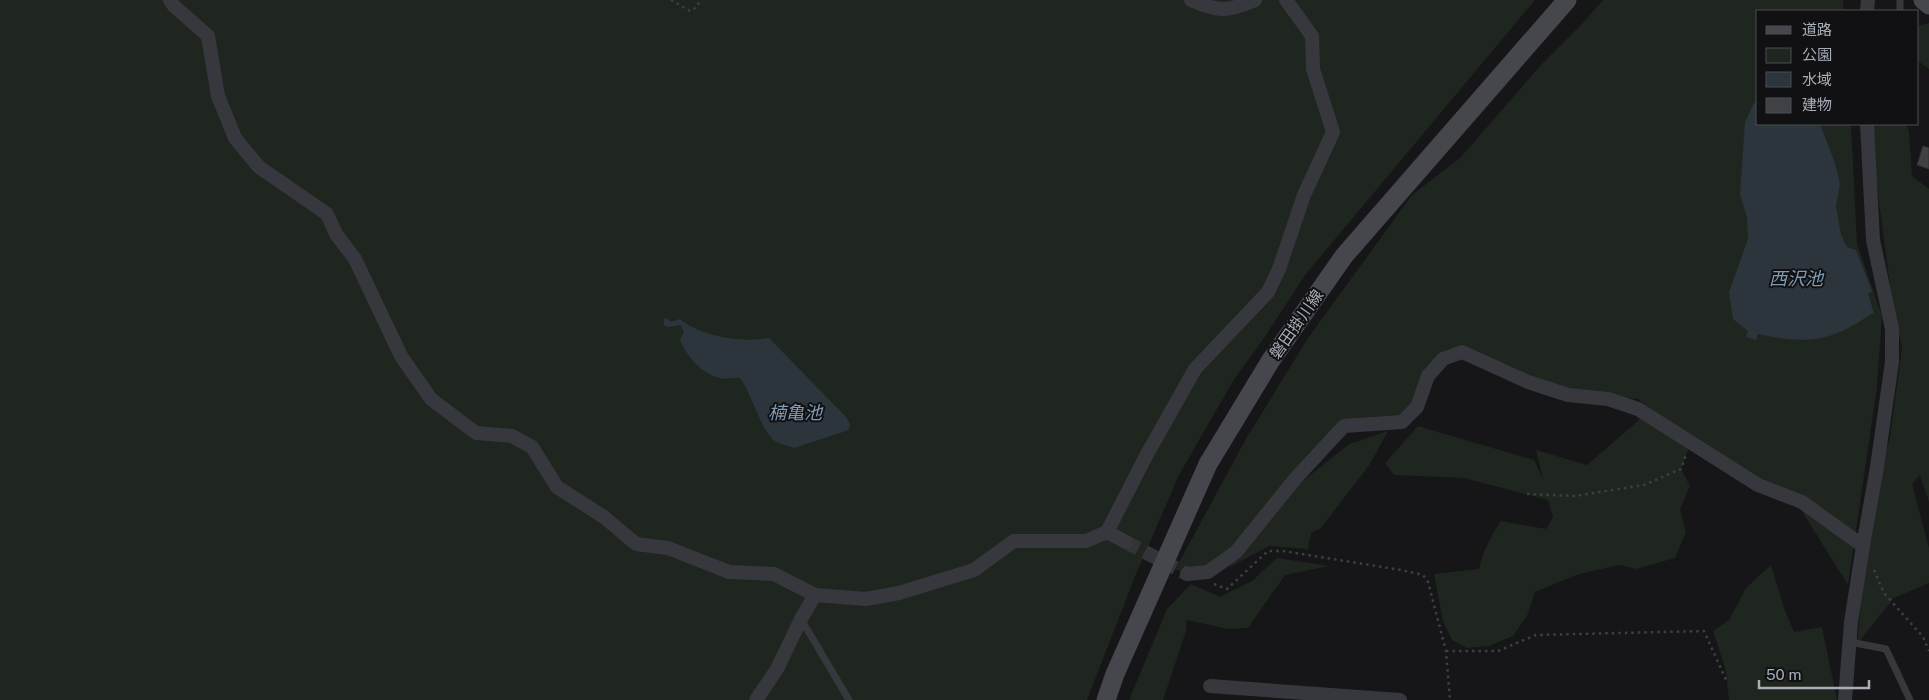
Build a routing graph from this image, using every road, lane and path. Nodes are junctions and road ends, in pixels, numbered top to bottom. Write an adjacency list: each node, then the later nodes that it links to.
1 (170, 0): 18 (street)
2 (671, 0): 3 (path)
3 (700, 0)
4 (1191, 0): 5 (street)
5 (1255, 0)
6 (1286, 0): 13 (street)
7 (1567, 0): 27 (main road, 磐田掛川線)
8 (1923, 0): 9 (main road)
9 (1929, 5)
10 (1867, 125): 15 (street)
11 (1691, 442): 12 (path); 15 (street); 17 (street)
12 (1527, 494)
13 (1107, 532): 14 (street); 18 (street)
14 (1126, 542)
15 (1863, 546): 20 (street)
16 (1873, 570): 22 (path)
17 (1189, 574): 21 (path)
18 (815, 595): 19 (street)
19 (801, 619): 25 (street); 26 (lane)
20 (1850, 642): 30 (street); 31 (lane)
21 (1446, 651): 23 (path); 29 (path)
22 (1929, 651)
23 (1727, 682)
24 (1210, 686): 28 (street)
25 (756, 700)
26 (849, 700)
27 (1106, 700)
28 (1400, 700)
29 (1450, 700)
30 (1845, 700)
31 (1910, 700)

